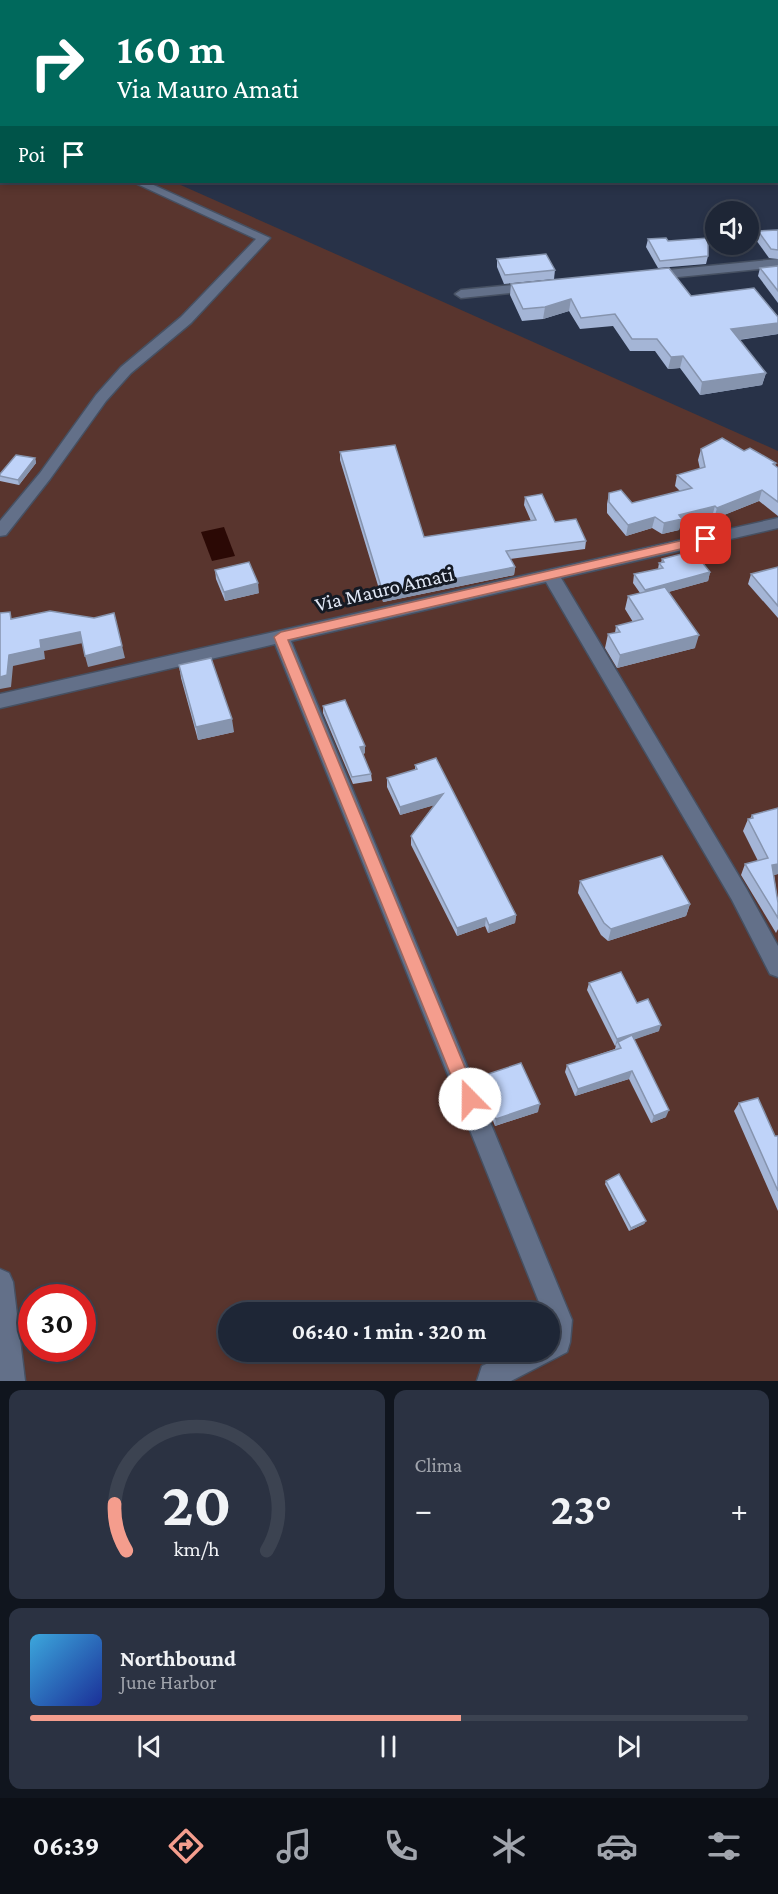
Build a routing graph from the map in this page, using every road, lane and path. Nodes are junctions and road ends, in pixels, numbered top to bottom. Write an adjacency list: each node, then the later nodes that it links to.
1 (141, 183): 7 (street)
2 (778, 263): 3 (street)
3 (637, 277)
4 (543, 286): 5 (street)
5 (461, 294)
6 (778, 523): 8 (street, Via Mauro Amati)
7 (0, 531)
8 (550, 574): 9 (street, Via Mauro Amati); 11 (street)
9 (281, 637): 10 (street, Via Mauro Amati); 13 (street)
10 (0, 701)
11 (778, 967)
12 (0, 1282): 15 (street)
13 (553, 1302)
14 (520, 1362): 16 (street)
15 (11, 1381)
16 (491, 1381)

